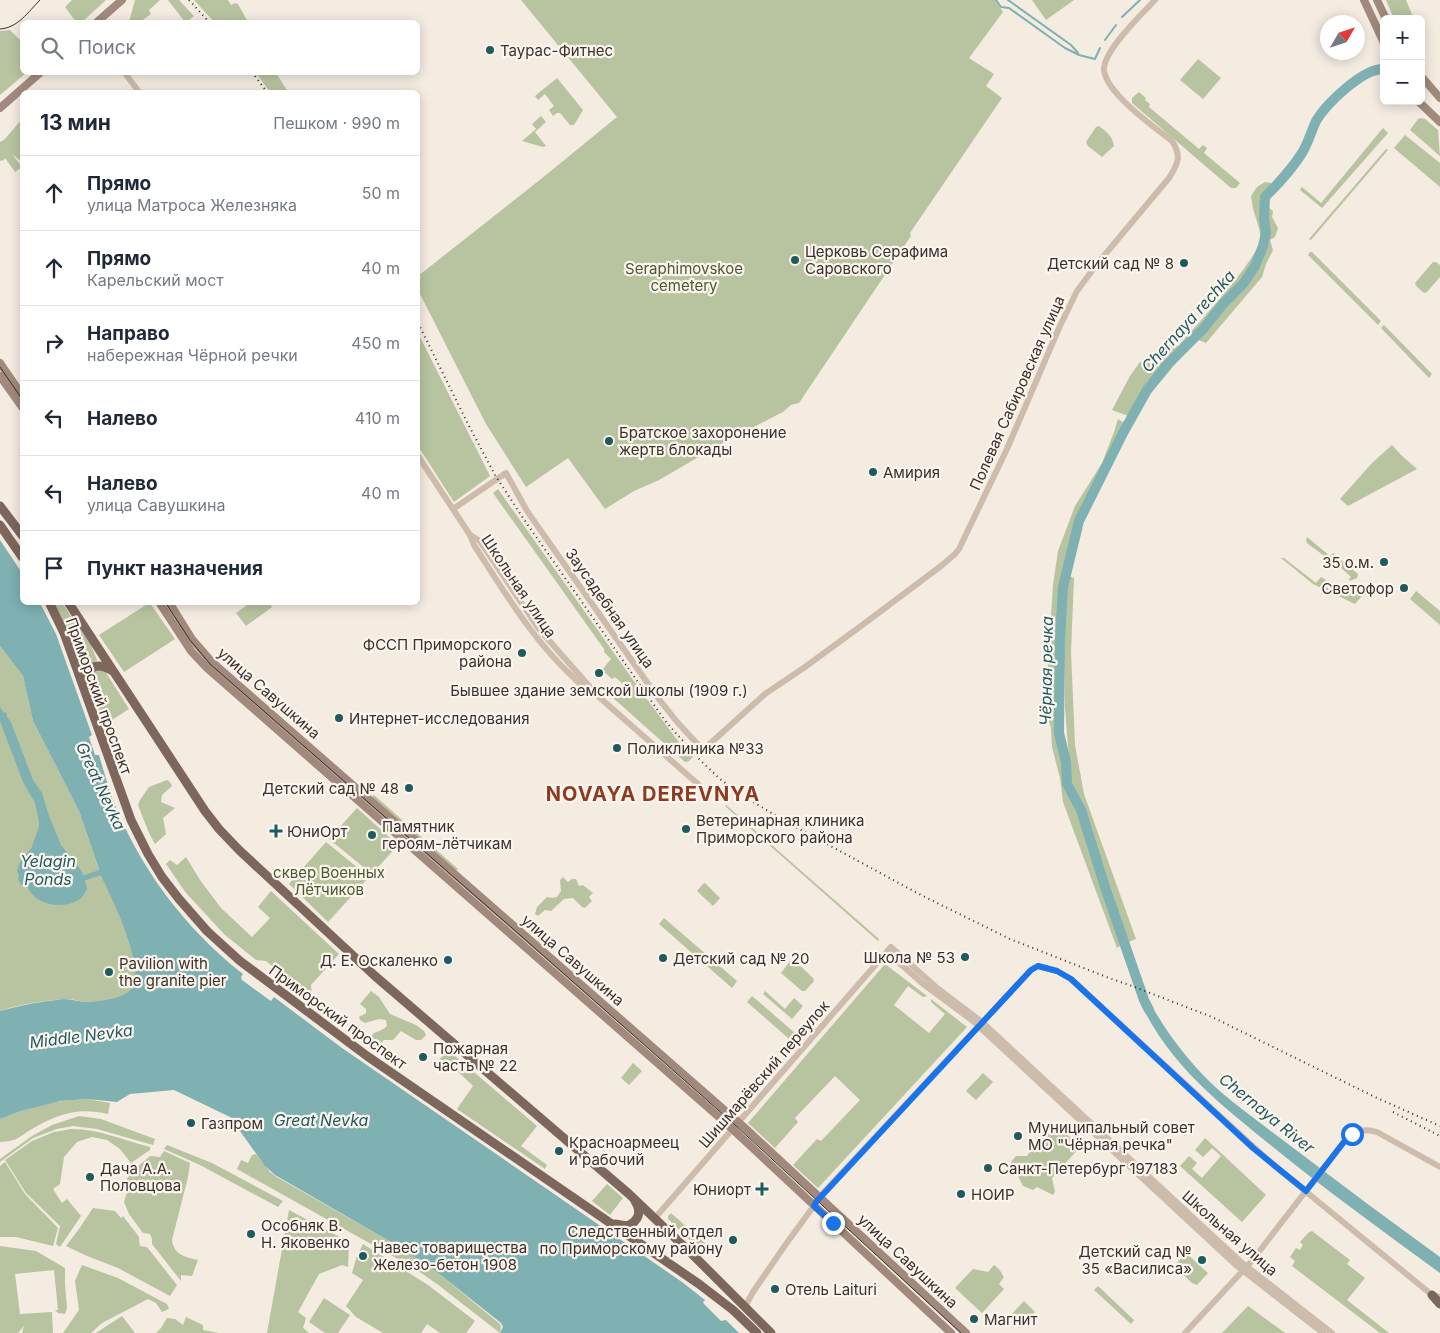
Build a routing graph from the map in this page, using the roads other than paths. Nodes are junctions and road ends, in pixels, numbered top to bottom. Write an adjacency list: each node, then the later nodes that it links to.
1 (122, 0): 6 (main road)
2 (1155, 0): 34 (street, Полевая Сабировская улица)
3 (1364, 0): 7 (main road)
4 (1377, 0): 5 (main road)
5 (1384, 15)
6 (99, 20)
7 (1380, 34)
8 (38, 75): 12 (main road)
9 (126, 75): 13 (street)
10 (1425, 81): 14 (main road)
11 (20, 90): 16 (main road)
12 (20, 90)
13 (138, 90)
14 (1440, 98)
15 (1422, 105): 17 (main road)
16 (0, 108)
17 (1440, 122)
18 (0, 363): 20 (main road)
19 (0, 376): 21 (main road)
20 (20, 392)
21 (20, 404)
22 (420, 459): 24 (street, Школьная улица)
23 (0, 506): 26 (main road)
24 (453, 509): 34 (street, Заусадебная улица); 35 (street, Школьная улица)
25 (0, 525): 27 (main road)
26 (20, 532)
27 (20, 554)
28 (50, 605): 33 (main road, Приморский проспект)
29 (70, 605): 32 (main road, Приморский проспект)
30 (167, 605): 38 (main road, улица Савушкина)
31 (167, 605): 39 (main road, улица Савушкина)
32 (112, 670): 33 (main road); 42 (main road, Приморский проспект)
33 (83, 684): 46 (main road, Приморский проспект)
34 (703, 750)
35 (699, 785)
36 (889, 950): 37 (street, Школьная улица); 38 (street, Шишмарёвский переулок)
37 (980, 1024): 41 (street); 43 (street); 47 (street, Школьная улица)
38 (738, 1122): 39 (street, Шишмарёвский переулок); 43 (main road, улица Савушкина)
39 (732, 1129): 44 (main road, улица Савушкина); 45 (street, Шишмарёвский переулок)
40 (1440, 1167): 41 (street)
41 (1308, 1188): 47 (street); 48 (street)
42 (629, 1194): 45 (main road, Приморский проспект); 46 (main road)
43 (820, 1197): 44 (street); 54 (main road, улица Савушкина)
44 (814, 1206): 50 (street); 53 (main road, улица Савушкина)
45 (656, 1218): 50 (main road, Приморский проспект)
46 (612, 1224): 51 (main road, Приморский проспект)
47 (1244, 1269): 55 (street); 56 (street, Школьная улица); 57 (street, Школьная улица)
48 (1436, 1296): 49 (main road)
49 (1440, 1304)
50 (745, 1307): 52 (main road, Приморский проспект)
51 (757, 1333)
52 (771, 1333)
53 (951, 1333)
54 (966, 1333)
55 (1185, 1333)
56 (1323, 1333)
57 (1332, 1333)

